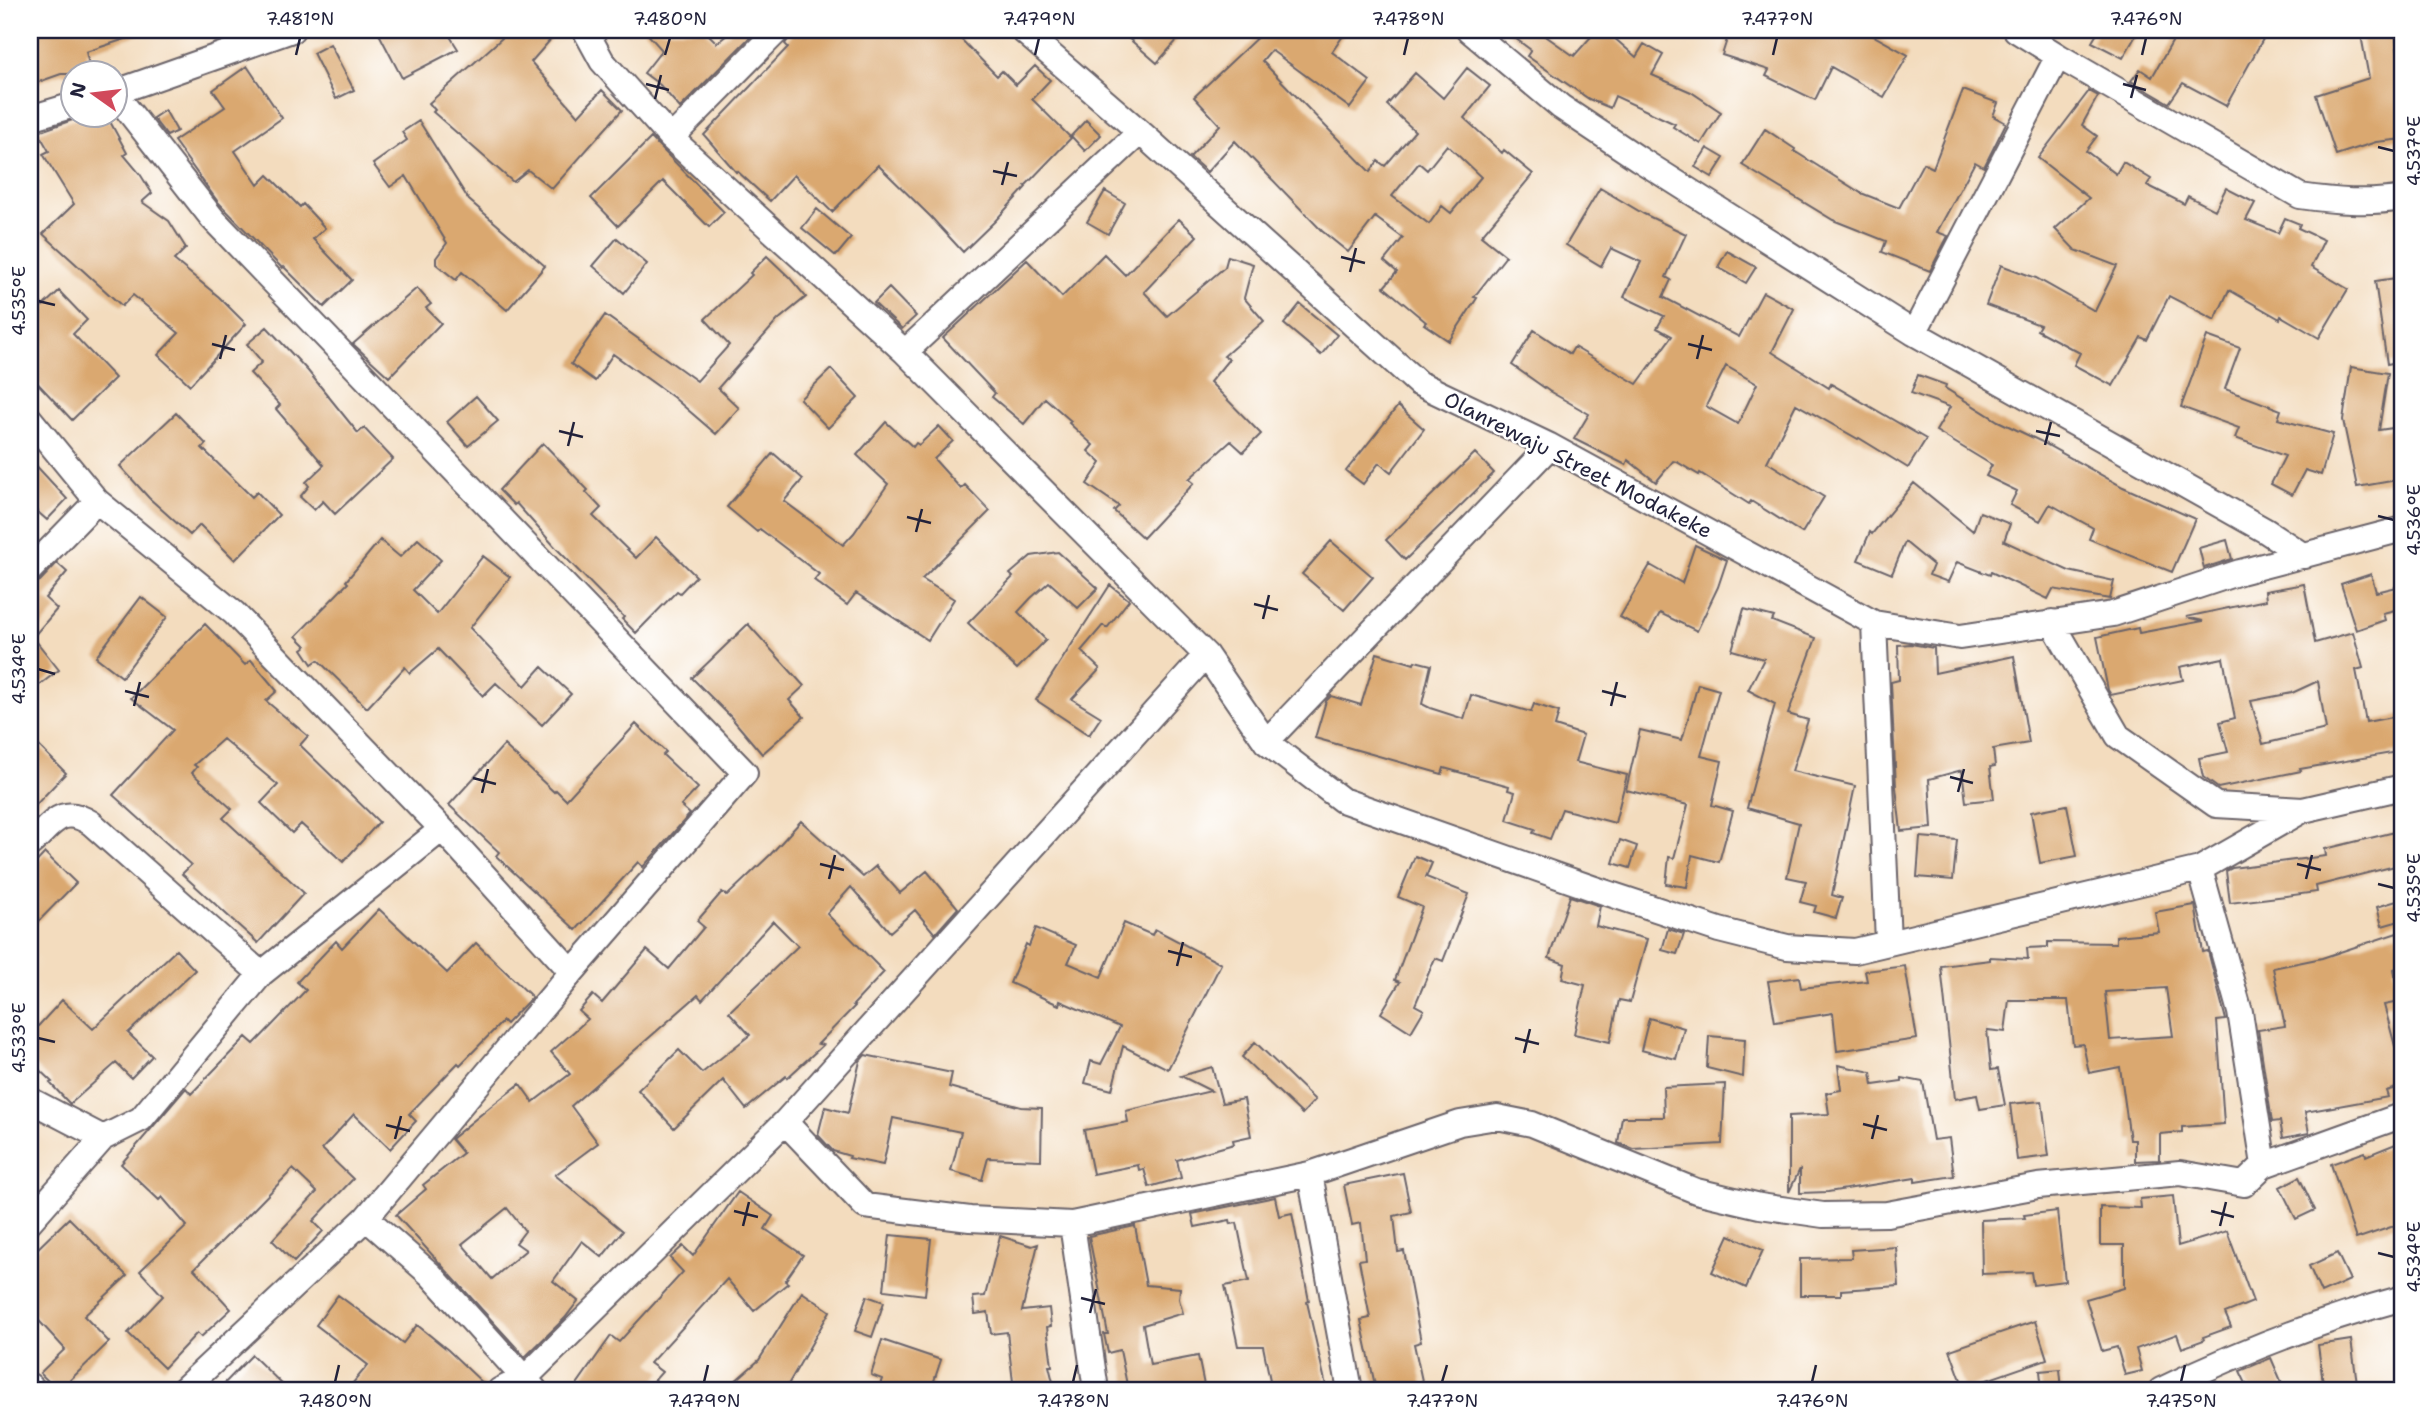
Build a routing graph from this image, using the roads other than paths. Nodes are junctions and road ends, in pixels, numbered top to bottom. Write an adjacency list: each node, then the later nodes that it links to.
1 (292, 30): 8 (street)
2 (585, 30): 13 (street)
3 (778, 30): 13 (street)
4 (1022, 30): 12 (street, Olanrewaju Street Modakeke)
5 (1469, 30): 15 (street)
6 (2023, 31): 7 (street)
7 (2058, 57): 14 (street); 15 (street)
8 (130, 88)
9 (60, 108): 11 (street)
10 (130, 111): 33 (street)
11 (30, 118)
12 (1140, 132): 16 (street); 18 (street, Olanrewaju Street Modakeke)
13 (671, 138): 16 (street)
14 (2403, 198)
15 (1914, 333): 21 (street)
16 (905, 352): 25 (street)
17 (30, 419): 19 (street)
18 (1550, 446): 24 (street, Olanrewaju Street Modakeke); 26 (street)
19 (97, 501): 22 (street); 29 (street)
20 (2403, 529): 21 (street, Olanrewaju Street Modakeke)
21 (2304, 556): 23 (street, Olanrewaju Street Modakeke)
22 (30, 570)
23 (2052, 622): 24 (street, Olanrewaju Street Modakeke); 28 (street)
24 (1874, 623): 32 (street)
25 (1206, 655): 26 (street); 37 (street)
26 (1266, 741): 32 (street)
27 (2403, 787): 28 (street)
28 (2303, 810): 31 (street)
29 (442, 829): 33 (street); 34 (street)
30 (30, 844): 34 (street)
31 (2200, 869): 32 (street); 39 (street)
32 (1888, 942)
33 (572, 972): 41 (street)
34 (261, 974): 38 (street)
35 (30, 1100): 38 (street)
36 (2403, 1115): 39 (street)
37 (785, 1122): 43 (street); 45 (street)
38 (103, 1138): 42 (street)
39 (2264, 1165): 40 (street)
40 (1310, 1174): 43 (street); 51 (street)
41 (366, 1218): 45 (street); 48 (street)
42 (30, 1222)
43 (1072, 1224): 50 (street)
44 (2403, 1298): 52 (street)
45 (530, 1384): 49 (street)
46 (30, 1386): 47 (street)
47 (34, 1390)
48 (183, 1390)
49 (500, 1390)
50 (1096, 1390)
51 (1350, 1390)
52 (2161, 1390)

